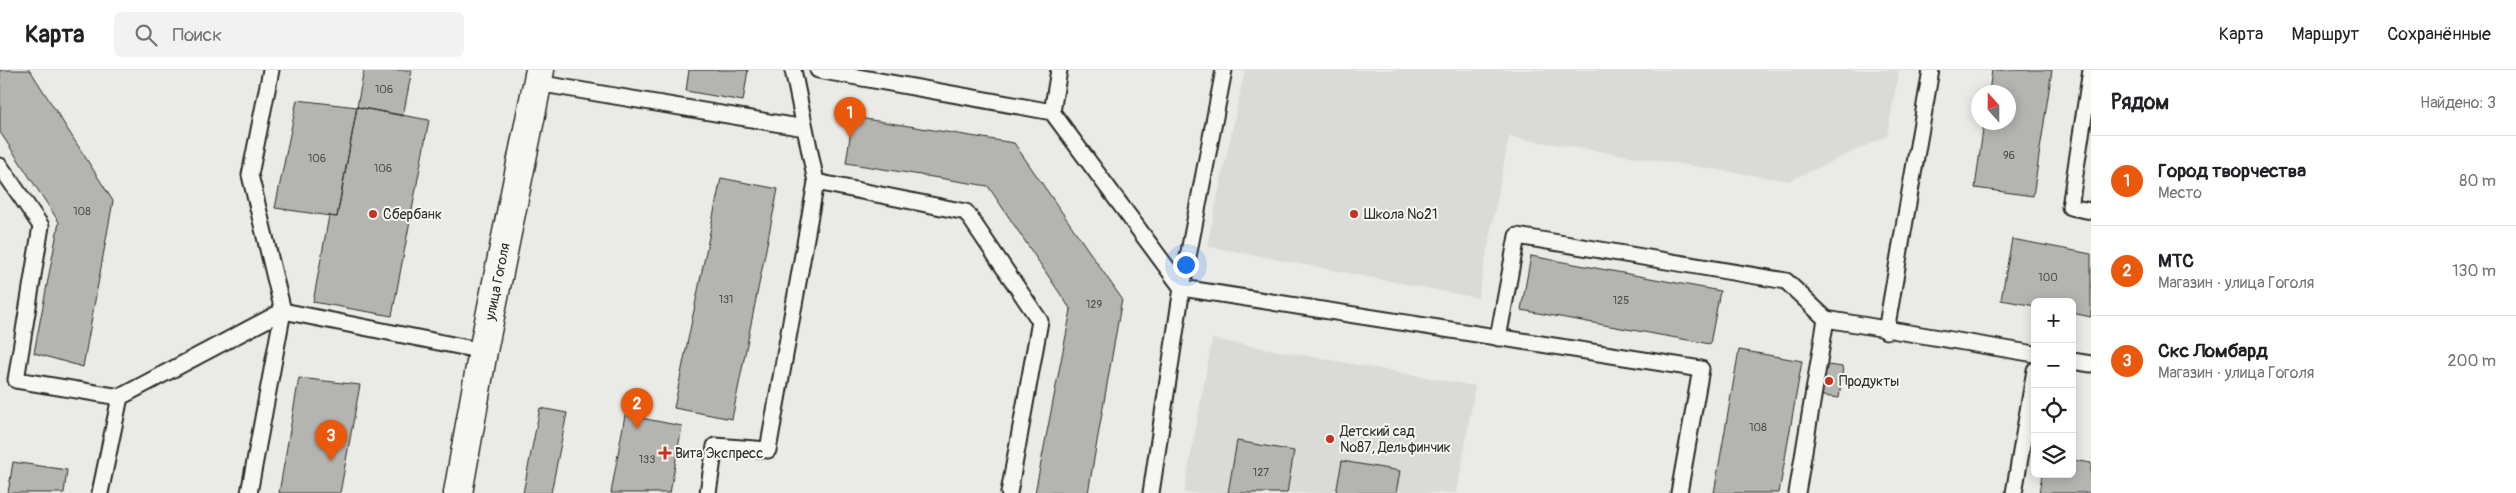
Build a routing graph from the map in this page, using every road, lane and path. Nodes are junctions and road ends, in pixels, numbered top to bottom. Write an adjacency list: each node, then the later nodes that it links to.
1 (271, 70): 15 (lane)
2 (793, 70): 10 (lane)
3 (818, 70): 9 (lane)
4 (1059, 70): 9 (lane)
5 (1224, 70): 14 (lane)
6 (1931, 70): 17 (lane)
7 (2091, 70): 13 (lane)
8 (539, 76): 10 (lane); 19 (main road, улица Гоголя)
9 (1052, 112): 14 (lane)
10 (805, 128): 12 (lane)
11 (0, 166): 24 (lane)
12 (816, 182): 28 (lane); 29 (lane)
13 (2091, 211)
14 (1182, 288): 18 (lane); 30 (lane)
15 (284, 311): 19 (lane); 24 (lane); 26 (lane)
16 (1826, 319): 17 (lane); 18 (lane); 32 (lane)
17 (1886, 331): 20 (lane)
18 (1498, 338): 31 (lane)
19 (482, 351): 27 (main road, улица Гоголя)
20 (2031, 353)
21 (2076, 362): 22 (lane)
22 (2091, 364)
23 (2032, 388): 33 (lane)
24 (120, 397): 25 (lane)
25 (100, 493)
26 (249, 493)
27 (458, 493)
28 (708, 493)
29 (1009, 493)
30 (1151, 493)
31 (1679, 493)
32 (1797, 493)
33 (2014, 493)

